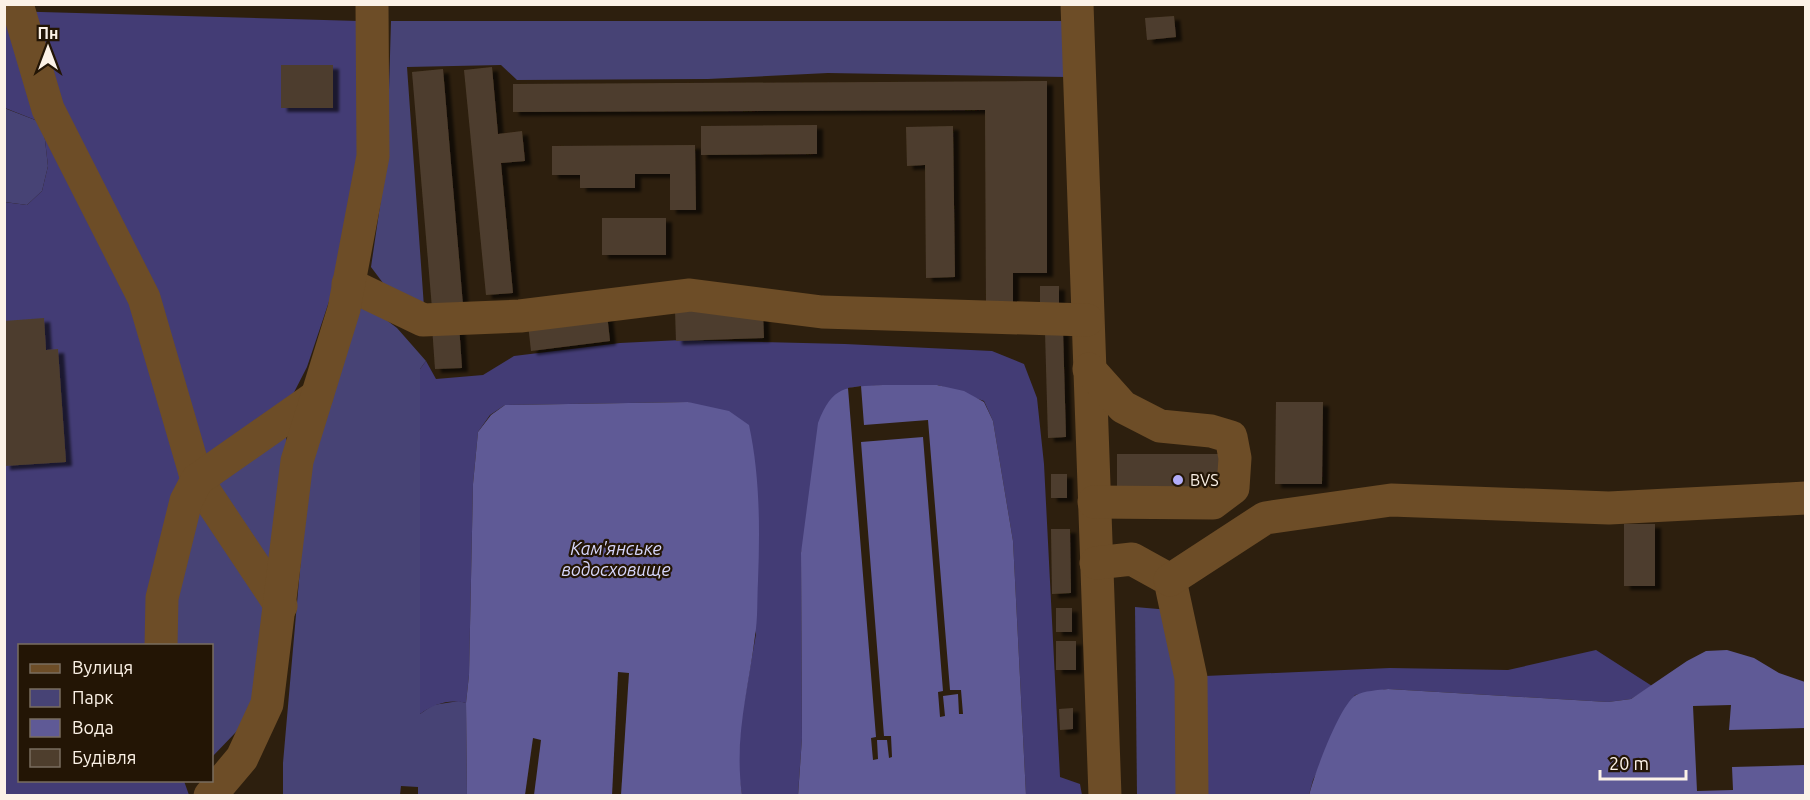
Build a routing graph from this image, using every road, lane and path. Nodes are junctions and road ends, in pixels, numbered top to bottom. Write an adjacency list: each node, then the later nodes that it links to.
1 (17, 4): 8 (street)
2 (372, 4): 4 (street)
3 (1077, 4): 5 (street)
4 (348, 284): 5 (street); 7 (street)
5 (1087, 320): 6 (street)
6 (1089, 369): 10 (street); 10 (street)
7 (317, 396): 8 (street); 13 (street)
8 (197, 480): 13 (street); 14 (street)
9 (1806, 498): 12 (street)
10 (1094, 502): 11 (street)
11 (1096, 563): 12 (street); 16 (street)
12 (1170, 580): 17 (street)
13 (280, 606): 15 (street)
14 (160, 644)
15 (209, 790)
16 (1105, 795)
17 (1192, 795)

